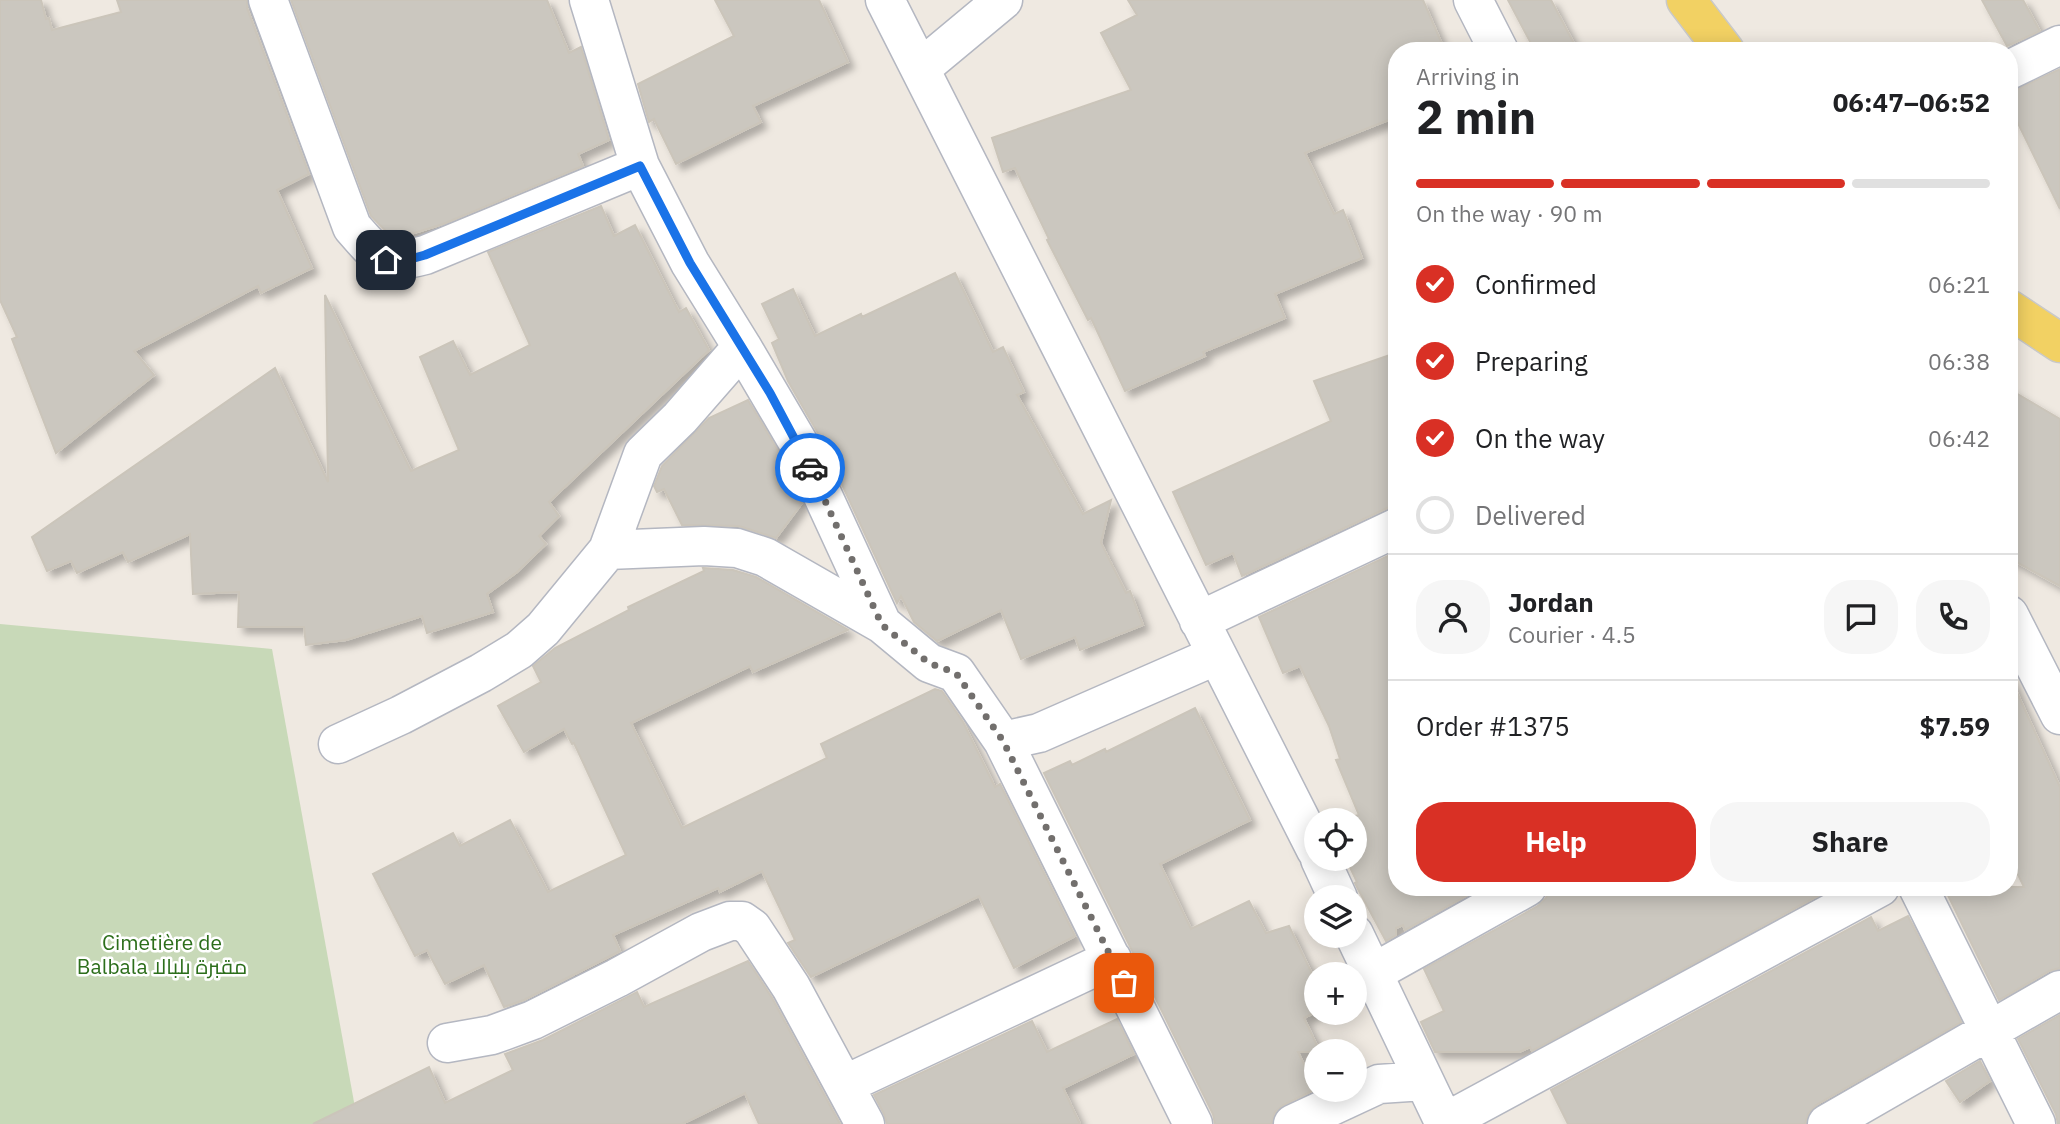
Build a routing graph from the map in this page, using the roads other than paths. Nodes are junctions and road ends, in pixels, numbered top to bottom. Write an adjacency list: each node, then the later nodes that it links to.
1 (268, 0): 12 (street)
2 (589, 0): 12 (street)
3 (885, 0): 11 (street)
4 (1003, 0): 11 (street)
5 (1473, 0): 7 (street)
6 (1686, 0): 8 (main road)
7 (1494, 42)
8 (1718, 42)
9 (2060, 45): 10 (street)
10 (2018, 66)
11 (919, 69): 18 (street)
12 (640, 166): 15 (street)
13 (2018, 315): 14 (main road)
14 (2060, 343)
15 (742, 346): 17 (street); 19 (street)
16 (1388, 532): 18 (street)
17 (608, 550): 19 (street); 24 (street)
18 (1199, 621): 21 (street)
19 (882, 625): 23 (street)
20 (2018, 633): 22 (street)
21 (1215, 656): 23 (street); 25 (street)
22 (2060, 715)
23 (1003, 741): 30 (street)
24 (338, 744)
25 (1304, 827)
26 (1511, 896): 31 (street)
27 (1863, 896): 40 (street)
28 (1922, 896): 33 (street)
29 (1361, 948): 31 (street)
30 (1112, 960): 36 (street); 38 (street)
31 (1373, 973): 35 (street)
32 (2060, 990): 33 (street)
33 (1989, 1032): 41 (street); 42 (street)
34 (447, 1043): 36 (street)
35 (1424, 1081): 39 (street); 40 (street)
36 (844, 1085): 37 (street)
37 (865, 1124)
38 (1193, 1124)
39 (1293, 1124)
40 (1444, 1124)
41 (1827, 1124)
42 (2036, 1124)

